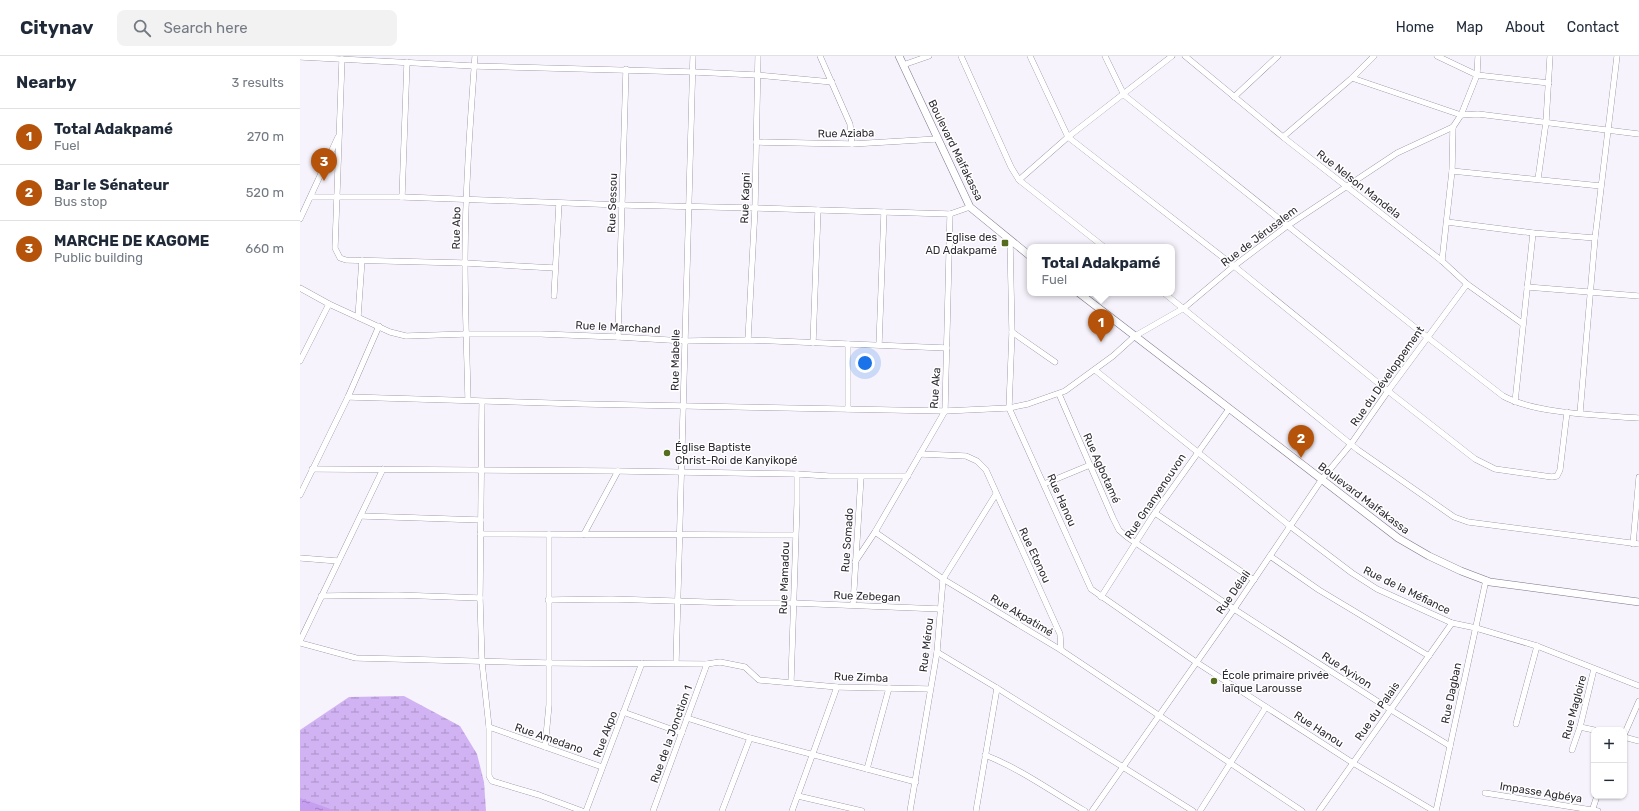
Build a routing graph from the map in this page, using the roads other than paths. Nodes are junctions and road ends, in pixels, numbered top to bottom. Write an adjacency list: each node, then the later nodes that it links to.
1 (475, 56): 22 (street, Rue Abo)
2 (693, 56): 24 (street, Rue Mabelle)
3 (758, 56): 25 (street, Rue Kagni)
4 (820, 56): 28 (street)
5 (899, 56): 21 (street, Boulevard Malfakassa)
6 (929, 56): 21 (street)
7 (961, 56): 45 (street)
8 (1030, 56): 39 (street)
9 (1106, 56): 30 (street)
10 (1172, 56): 30 (street)
11 (1185, 56): 31 (street, Rue Nelson Mandela)
12 (1278, 56): 31 (street)
13 (1437, 56): 26 (street)
14 (1478, 56): 26 (street)
15 (1550, 56): 29 (street)
16 (1617, 56): 35 (street)
17 (300, 57): 19 (street)
18 (1371, 57): 27 (street)
19 (342, 59): 20 (street); 37 (street)
20 (408, 62): 22 (street); 50 (street)
21 (903, 65): 40 (street, Boulevard Malfakassa)
22 (474, 66): 23 (street); 51 (street, Rue Abo)
23 (626, 69): 24 (street); 53 (street, Rue Sessou)
24 (693, 72): 25 (street); 54 (street, Rue Mabelle)
25 (757, 75): 28 (street); 41 (street, Rue Kagni)
26 (1477, 75): 29 (street); 32 (street)
27 (1352, 78): 32 (street); 38 (street)
28 (832, 82): 42 (street)
29 (1549, 83): 33 (street)
30 (1124, 94): 39 (street); 62 (street)
31 (1234, 97): 38 (street, Rue Nelson Mandela)
32 (1461, 115): 33 (street); 34 (street)
33 (1546, 122): 35 (street); 44 (street)
34 (1453, 127): 43 (street); 46 (street, Rue de Jérusalem)
35 (1607, 130): 36 (street); 47 (street)
36 (1639, 134)
37 (339, 135): 48 (street); 49 (street)
38 (1283, 137): 46 (street, Rue Nelson Mandela)
39 (1068, 138): 45 (street); 71 (street)
40 (937, 139): 42 (street, Rue Aziaba); 55 (street, Boulevard Malfakassa)
41 (756, 142): 42 (street, Rue Aziaba); 56 (street, Rue Kagni)
42 (852, 144)
43 (1452, 171): 44 (street); 61 (street)
44 (1538, 179): 47 (street)
45 (1019, 180): 66 (street)
46 (1345, 186): 62 (street, Rue de Jérusalem); 69 (street, Rue Nelson Mandela)
47 (1600, 186): 64 (street)
48 (311, 197): 49 (street); 60 (street)
49 (337, 197): 50 (street); 68 (street)
50 (402, 197): 51 (street)
51 (466, 199): 52 (street); 70 (street, Rue Abo)
52 (559, 203): 53 (street); 72 (street)
53 (622, 205): 54 (street); 88 (street, Rue Sessou)
54 (688, 206): 56 (street); 92 (street, Rue Mabelle)
55 (970, 207): 59 (street); 65 (street, Boulevard Malfakassa)
56 (755, 208): 57 (street); 91 (street, Rue Kagni)
57 (818, 210): 58 (street); 93 (street)
58 (884, 212): 59 (street); 95 (street)
59 (950, 214): 96 (street, Rue Aka)
60 (300, 219)
61 (1447, 222): 63 (street); 69 (street)
62 (1287, 226): 71 (street, Rue de Jérusalem); 90 (street)
63 (1533, 233): 64 (street); 74 (street)
64 (1595, 238): 76 (street)
65 (1010, 240): 67 (street, Boulevard Malfakassa); 86 (street)
66 (1100, 244)
67 (1027, 254)
68 (362, 260): 70 (street); 83 (street)
69 (1442, 261): 73 (street, Rue Nelson Mandela)
70 (465, 263): 72 (street); 87 (street, Rue Abo)
71 (1234, 266): 82 (street, Rue de Jérusalem); 100 (street)
72 (555, 268): 77 (street)
73 (1467, 284): 84 (street, Rue Nelson Mandela); 90 (street, Rue du Développement)
74 (1527, 287): 76 (street); 84 (street)
75 (300, 288): 81 (street, Rue le Marchand)
76 (1591, 292): 80 (street); 112 (street)
77 (554, 296)
78 (1083, 296): 89 (street, Boulevard Malfakassa)
79 (1168, 296): 82 (street)
80 (1639, 296)
81 (329, 304): 83 (street, Rue le Marchand); 97 (street)
82 (1184, 308): 89 (street, Rue de Jérusalem); 114 (street)
83 (358, 317): 85 (street, Rue le Marchand)
84 (1523, 324): 105 (street)
85 (379, 326): 87 (street, Rue le Marchand); 102 (street)
86 (1012, 332): 98 (street); 107 (street)
87 (466, 334): 88 (street, Rue le Marchand); 103 (street, Rue Abo)
88 (618, 336): 92 (street, Rue le Marchand)
89 (1135, 336): 99 (street, Rue de Jérusalem); 108 (street, Boulevard Malfakassa)
90 (1427, 337): 100 (street, Rue du Développement); 105 (street)
91 (748, 340): 92 (street, Rue le Marchand); 93 (street, Rue le Marchand)
92 (685, 341): 106 (street, Rue Mabelle)
93 (813, 343): 94 (street, Rue le Marchand)
94 (848, 344): 95 (street, Rue le Marchand); 109 (street)
95 (879, 344): 96 (street, Rue le Marchand)
96 (947, 348): 110 (street, Rue Aka)
97 (300, 361)
98 (1055, 362)
99 (1095, 370): 101 (street, Rue de Jérusalem); 115 (street, Rue de la Méfiance)
100 (1388, 391): 111 (street); 114 (street, Rue du Développement)
101 (1059, 394): 107 (street, Rue de Jérusalem); 117 (street, Rue Agbotamé)
102 (348, 397): 103 (street, Rue de Jérusalem); 119 (street)
103 (468, 400): 104 (street, Rue de Jérusalem)
104 (482, 402): 106 (street, Rue de Jérusalem); 120 (street)
105 (1515, 402): 111 (street)
106 (684, 406): 109 (street, Rue de Jérusalem); 122 (street, Rue Mabelle)
107 (1009, 408): 110 (street, Rue de Jérusalem); 128 (street, Rue Hanou)
108 (1229, 409): 115 (street, Rue Gnanyenouvon); 127 (street, Boulevard Malfakassa)
109 (848, 410): 110 (street, Rue de Jérusalem)
110 (945, 410): 116 (street, Rue Aka)
111 (1567, 412): 112 (street)
112 (1580, 413): 113 (street)
113 (1639, 418)
114 (1351, 444): 127 (street, Rue du Développement); 142 (street)
115 (1197, 453): 131 (street, Rue Gnanyenouvon); 134 (street, Rue de la Méfiance)
116 (920, 454): 124 (street, Rue Aka); 129 (street, Rue Etonou)
117 (1090, 465): 128 (street); 141 (street, Rue Agbotamé)
118 (383, 469): 119 (street); 120 (street); 132 (street)
119 (312, 470): 130 (street)
120 (482, 471): 121 (street); 133 (street)
121 (618, 471): 122 (street); 138 (street)
122 (681, 472): 123 (street); 140 (street, Rue Mabelle)
123 (797, 474): 125 (street); 139 (street, Rue Mamadou)
124 (908, 476): 125 (street); 135 (street, Rue Aka)
125 (861, 477): 146 (street, Rue Somado)
126 (1639, 477): 142 (street)
127 (1322, 479): 134 (street, Rue Délali); 149 (street, Boulevard Malfakassa)
128 (1044, 484): 151 (street, Rue Hanou)
129 (996, 494): 147 (street, Rue Mérou); 164 (street, Rue Etonou)
130 (300, 495)
131 (1155, 513): 141 (street, Rue Gnanyenouvon); 148 (street)
132 (361, 516): 133 (street); 145 (street)
133 (481, 520): 136 (street)
134 (1290, 526): 143 (street, Rue Délali); 160 (street, Rue de la Méfiance)
135 (875, 532): 146 (street, Rue Aka); 147 (street, Rue Akpatimé)
136 (480, 534): 137 (street); 152 (street)
137 (549, 534): 138 (street); 153 (street)
138 (584, 534): 140 (street)
139 (795, 535): 140 (street); 156 (street, Rue Mamadou)
140 (680, 536): 154 (street, Rue Mabelle)
141 (1135, 543): 151 (street, Rue Gnanyenouvon); 159 (street, Rue Agbotamé)
142 (1636, 544)
143 (1270, 556): 148 (street, Rue Délali); 166 (street)
144 (300, 558): 145 (street)
145 (338, 561): 150 (street)
146 (855, 562): 157 (street, Rue Somado)
147 (944, 579): 158 (street, Rue Mérou); 164 (street, Rue Akpatimé)
148 (1254, 580): 159 (street, Rue Délali)
149 (1486, 580): 155 (street, Boulevard Malfakassa); 161 (street, Rue Dagban)
150 (321, 596): 152 (street); 162 (street)
151 (1101, 597): 168 (street, Rue Hanou)
152 (480, 598): 167 (street)
153 (548, 600): 154 (street, Rue Zebegan); 169 (street)
154 (677, 600): 156 (street, Rue Zebegan); 171 (street, Rue Mabelle)
155 (1639, 602)
156 (793, 603): 157 (street, Rue Zebegan); 174 (street, Rue Mamadou)
157 (853, 605): 158 (street, Rue Zebegan)
158 (941, 609): 165 (street, Rue Mérou)
159 (1234, 609): 168 (street, Rue Délali); 182 (street, Rue Ayivon)
160 (1452, 623): 161 (street, Rue de la Méfiance); 166 (street, Rue du Palais)
161 (1476, 628): 163 (street, Rue de la Méfiance); 195 (street, Rue Dagban)
162 (300, 642): 167 (street, Rue Zimba)
163 (1537, 646): 173 (street, Rue de la Méfiance); 186 (street)
164 (1061, 650): 184 (street, Rue Akpatimé)
165 (937, 652): 178 (street); 179 (street, Rue Mérou)
166 (1429, 656): 182 (street, Rue du Palais)
167 (482, 662): 169 (street, Rue Zimba); 187 (street)
168 (1196, 662): 181 (street, Rue Hanou); 184 (street, Rue Délali)
169 (549, 663): 170 (street, Rue Zimba); 196 (street)
170 (642, 663): 171 (street, Rue Zimba); 183 (street, Rue Akpo)
171 (676, 664): 172 (street, Rue Zimba)
172 (707, 664): 174 (street, Rue Zimba); 185 (street, Rue de la Jonction 1)
173 (1594, 668): 175 (street, Rue de la Méfiance); 188 (street, Rue Magloire)
174 (791, 682): 176 (street, Rue Zimba)
175 (1639, 686)
176 (837, 687): 177 (street, Rue Zimba); 198 (street)
177 (890, 688): 179 (street, Rue Zimba); 204 (street)
178 (997, 688): 199 (street); 203 (street)
179 (930, 689): 205 (street, Rue Mérou)
180 (1639, 701): 190 (street)
181 (1266, 707): 200 (street); 201 (street, Rue Hanou)
182 (1391, 710): 195 (street, Rue Ayivon); 201 (street, Rue du Palais)
183 (623, 712): 191 (street); 202 (street, Rue Akpo)
184 (1159, 715): 200 (street, Rue Akpatimé); 203 (street, Rue Délali)
185 (687, 718): 191 (street, Rue de la Jonction 1); 193 (street)
186 (1516, 724)
187 (489, 727): 196 (street, Rue Amedano); 209 (street)
188 (1580, 727): 189 (street); 197 (street, Rue Magloire)
189 (1591, 729)
190 (1627, 729)
191 (682, 733): 211 (street, Rue de la Jonction 1)
192 (1627, 737): 194 (street)
193 (750, 738): 198 (street); 212 (street)
194 (1639, 741)
195 (1450, 746): 223 (street, Rue Dagban)
196 (544, 747): 202 (street, Rue Amedano)
197 (1572, 750)
198 (812, 755): 204 (street); 207 (street)
199 (985, 755): 216 (street); 217 (street)
200 (1231, 763): 220 (street); 221 (street, Rue Akpatimé)
201 (1353, 763): 222 (street, Rue du Palais); 223 (street, Rue Hanou)
202 (602, 767): 210 (street, Rue Akpo)
203 (1122, 767): 218 (street, Rue Délali); 219 (street)
204 (868, 769): 205 (street)
205 (916, 782): 215 (street, Rue Mérou)
206 (1486, 793): 224 (street, Impasse Agbéya)
207 (798, 796): 213 (street); 214 (street)
208 (1596, 799): 224 (street)
209 (582, 811)
210 (586, 811)
211 (653, 811)
212 (722, 811)
213 (792, 811)
214 (862, 811)
215 (910, 811)
216 (976, 811)
217 (1085, 811)
218 (1092, 811)
219 (1193, 811)
220 (1200, 811)
221 (1302, 811)
222 (1319, 811)
223 (1435, 811)
224 (1594, 811)

